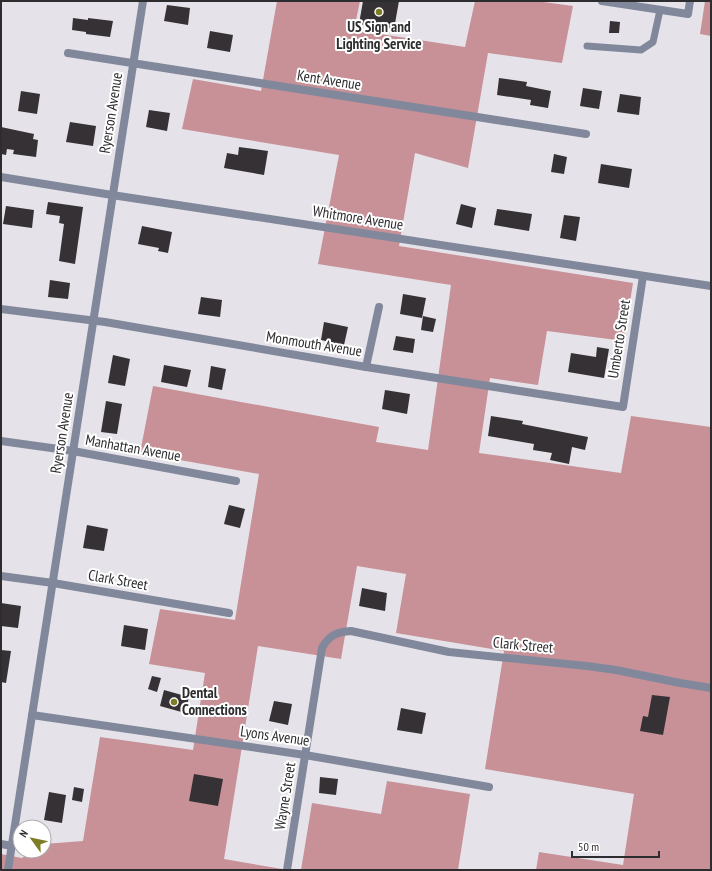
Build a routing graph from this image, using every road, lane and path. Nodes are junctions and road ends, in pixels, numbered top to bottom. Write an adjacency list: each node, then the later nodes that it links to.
1 (143, 1): 7 (street, Ryerson Avenue)
2 (602, 1): 4 (street)
3 (690, 1): 4 (street)
4 (660, 10): 5 (lane)
5 (587, 46)
6 (68, 53): 7 (street, Kent Avenue)
7 (133, 63): 8 (street, Kent Avenue); 10 (street, Ryerson Avenue)
8 (586, 134)
9 (1, 177): 10 (street, Whitmore Avenue)
10 (112, 195): 11 (street, Whitmore Avenue); 15 (street, Ryerson Avenue)
11 (643, 276): 12 (street, Whitmore Avenue); 17 (street, Umberto Street)
12 (711, 286)
13 (379, 307): 16 (street)
14 (1, 310): 15 (street, Monmouth Avenue)
15 (93, 320): 16 (street, Monmouth Avenue); 19 (street, Ryerson Avenue)
16 (366, 367): 17 (street, Monmouth Avenue)
17 (623, 407)
18 (1, 441): 19 (street, Manhattan Avenue)
19 (73, 451): 20 (street, Manhattan Avenue); 22 (street, Ryerson Avenue)
20 (236, 481)
21 (1, 576): 22 (street, Clark Street)
22 (53, 583): 23 (street, Clark Street); 26 (street, Ryerson Avenue)
23 (229, 612)
24 (333, 635): 25 (street, Clark Street); 27 (street, Wayne Street)
25 (711, 688)
26 (32, 715): 27 (street, Lyons Avenue); 29 (street, Ryerson Avenue)
27 (305, 755): 28 (street, Lyons Avenue); 33 (street, Wayne Street)
28 (489, 786)
29 (16, 819)
30 (1, 844): 31 (street)
31 (12, 846): 32 (street, Ryerson Avenue)
32 (8, 870)
33 (288, 870)

